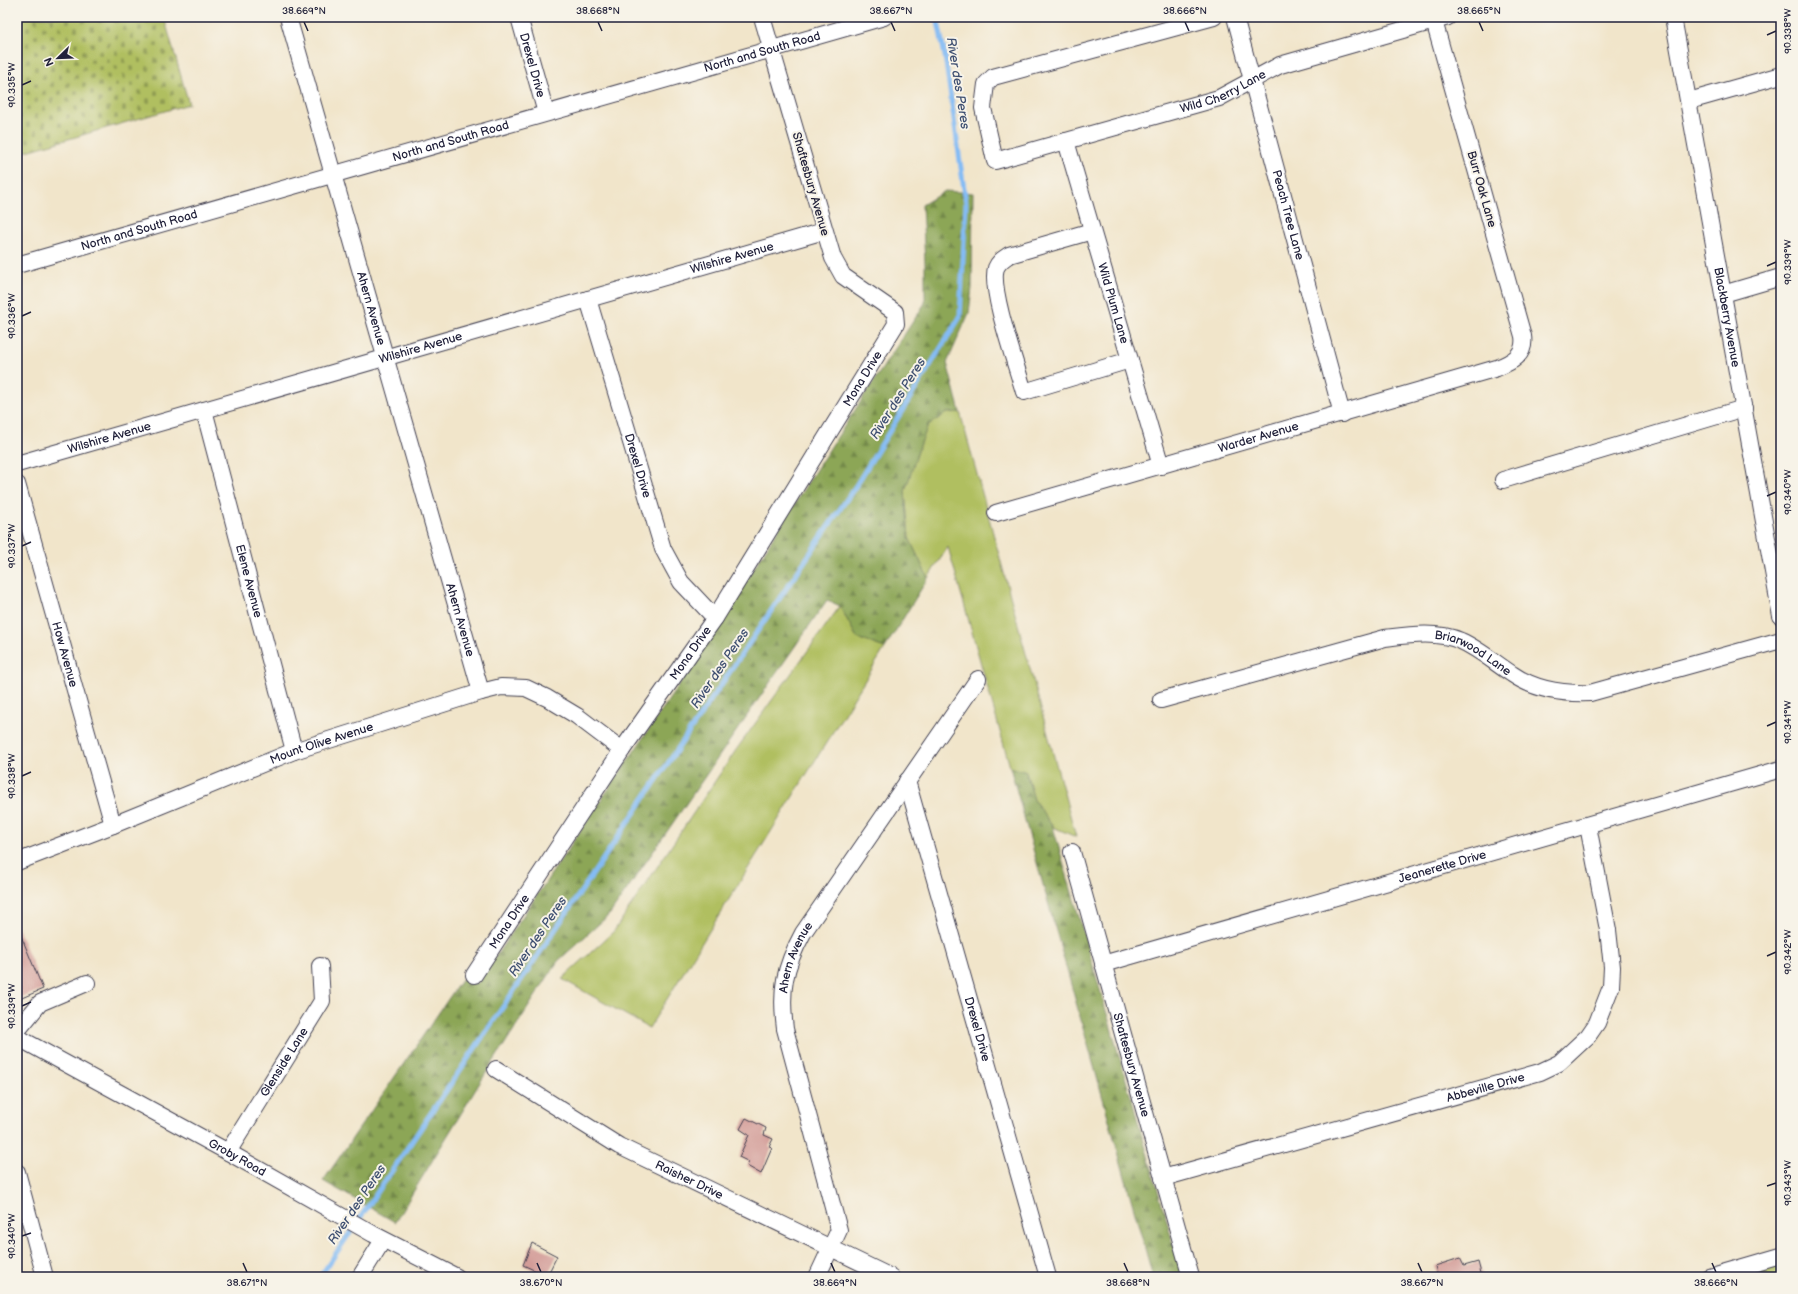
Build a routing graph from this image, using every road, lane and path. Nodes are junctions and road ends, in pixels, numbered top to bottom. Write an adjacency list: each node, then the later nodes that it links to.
1 (288, 17): 15 (street, Ahern Avenue)
2 (519, 17): 13 (street, Drexel Drive)
3 (762, 17): 9 (street, Shaftesbury Avenue)
4 (884, 17): 9 (street, North and South Road)
5 (1214, 17): 14 (street, Wild Cherry Lane)
6 (1235, 17): 11 (street, Peach Tree Lane)
7 (1673, 17): 12 (street, Blackberry Avenue)
8 (1441, 19): 11 (street, Wild Cherry Lane); 23 (street, Burr Oak Lane)
9 (771, 50): 13 (street, North and South Road); 16 (street, Shaftesbury Avenue)
10 (1781, 75): 12 (street)
11 (1252, 80): 14 (street, Wild Cherry Lane); 28 (street, Peach Tree Lane)
12 (1689, 101): 20 (street, Blackberry Avenue)
13 (546, 113): 15 (street, North and South Road)
14 (1066, 141): 17 (street, Wild Plum Lane)
15 (332, 174): 18 (street, North and South Road); 24 (street, Ahern Avenue)
16 (824, 231): 21 (street, Wilshire Avenue); 22 (street, Shaftesbury Avenue)
17 (1092, 231): 25 (street, Wild Plum Lane); 25 (street)
18 (17, 265)
19 (1781, 277): 20 (street)
20 (1722, 294): 26 (street, Blackberry Avenue)
21 (588, 299): 24 (street, Wilshire Avenue); 36 (street, Drexel Drive)
22 (896, 324): 36 (street, Mona Drive)
23 (1519, 356): 28 (street, Warder Avenue)
24 (386, 358): 27 (street, Wilshire Avenue); 39 (street, Ahern Avenue)
25 (1130, 360): 30 (street, Wild Plum Lane)
26 (1744, 408): 31 (street); 34 (street, Blackberry Avenue)
27 (204, 410): 29 (street, Wilshire Avenue); 42 (street, Elene Avenue)
28 (1342, 414): 30 (street, Warder Avenue)
29 (17, 464)
30 (1161, 466): 33 (street, Warder Avenue)
31 (1504, 480)
32 (17, 484): 45 (street, How Avenue)
33 (996, 513)
34 (1774, 535): 35 (street, Blackberry Avenue)
35 (1781, 616)
36 (715, 618): 41 (street, Mona Drive)
37 (1781, 640): 40 (street, Briarwood Lane)
38 (978, 679): 44 (street, Ahern Avenue)
39 (480, 692): 41 (street, Mount Olive Avenue); 42 (street, Mount Olive Avenue)
40 (1161, 700)
41 (622, 750): 51 (street, Mona Drive)
42 (294, 751): 45 (street, Mount Olive Avenue)
43 (1781, 769): 46 (street, Jeanerette Drive)
44 (907, 782): 60 (street, Ahern Avenue); 67 (street, Drexel Drive)
45 (113, 825): 48 (street, Mount Olive Avenue)
46 (1588, 826): 49 (street, Jeanerette Drive); 58 (street, Abbeville Drive)
47 (1072, 852): 49 (street, Shaftesbury Avenue)
48 (17, 862)
49 (1103, 964): 58 (street, Shaftesbury Avenue)
50 (320, 966): 56 (street, Glenside Lane)
51 (474, 975)
52 (87, 983): 53 (street)
53 (17, 1031)
54 (17, 1037): 56 (street, Groby Road)
55 (496, 1069): 60 (street, Raisher Drive)
56 (228, 1152): 59 (street, Groby Road)
57 (17, 1172): 62 (street)
58 (1162, 1178): 68 (street, Shaftesbury Avenue)
59 (378, 1237): 63 (street); 64 (street, Groby Road)
60 (832, 1248): 65 (street, Ahern Avenue); 66 (street, Raisher Drive)
61 (1781, 1256): 69 (street)
62 (45, 1277)
63 (360, 1277)
64 (457, 1277)
65 (818, 1277)
66 (891, 1277)
67 (1048, 1277)
68 (1191, 1277)
69 (1709, 1277)

